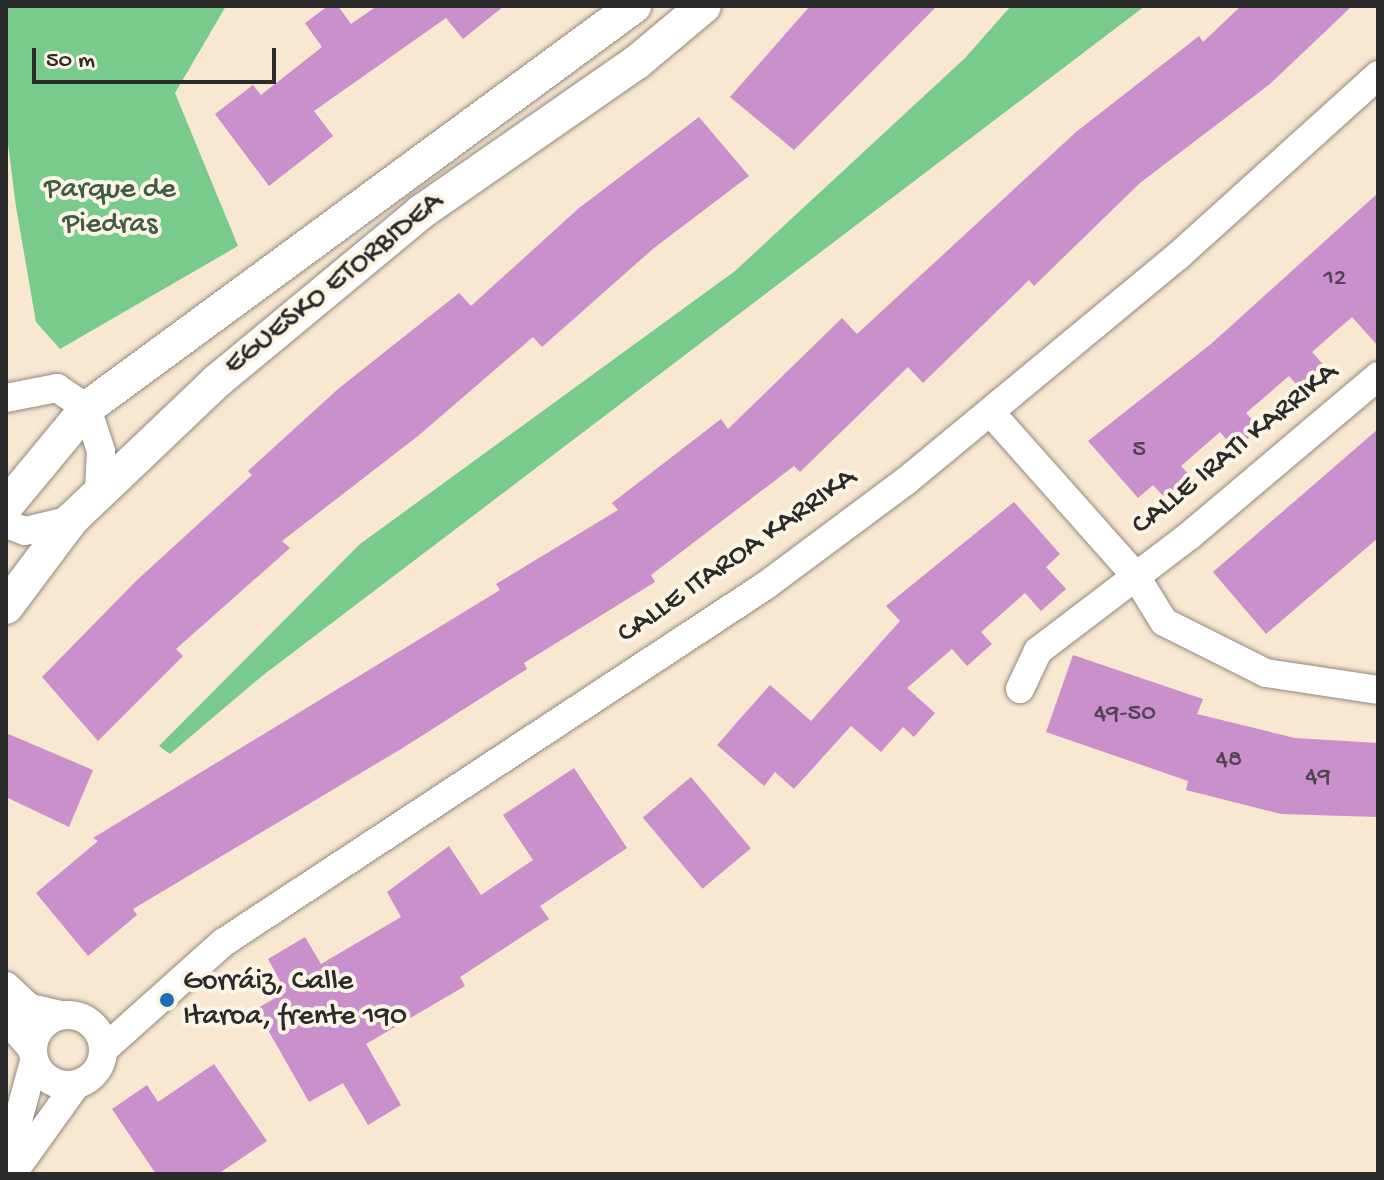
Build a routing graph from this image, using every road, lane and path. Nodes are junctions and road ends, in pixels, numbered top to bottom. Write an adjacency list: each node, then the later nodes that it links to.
1 (634, 6): 6 (street, EGUESKO ETORBIDEA)
2 (704, 6): 8 (street, EGUESKO ETORBIDEA)
3 (1378, 75): 7 (street, CALLE ITAROA KARRIKA)
4 (1378, 376): 12 (street, CALLE IRATI KARRIKA)
5 (6, 398): 6 (street)
6 (87, 408): 8 (street); 9 (street, EGUESKO ETORBIDEA)
7 (992, 414): 12 (street); 19 (street, CALLE ITAROA KARRIKA)
8 (99, 490): 10 (street, EGUESKO ETORBIDEA)
9 (6, 506)
10 (71, 520): 11 (street); 13 (street, EGUESKO ETORBIDEA)
11 (6, 524)
12 (1135, 575): 14 (street, CALLE IRATI KARRIKA); 15 (street)
13 (6, 607)
14 (1020, 689)
15 (1378, 690)
16 (6, 986): 17 (street)
17 (61, 1015): 19 (street); 20 (street)
18 (6, 1019): 20 (street)
19 (103, 1050): 21 (street)
20 (33, 1055): 21 (street); 22 (street)
21 (76, 1085): 23 (street)
22 (6, 1165)
23 (12, 1174)

